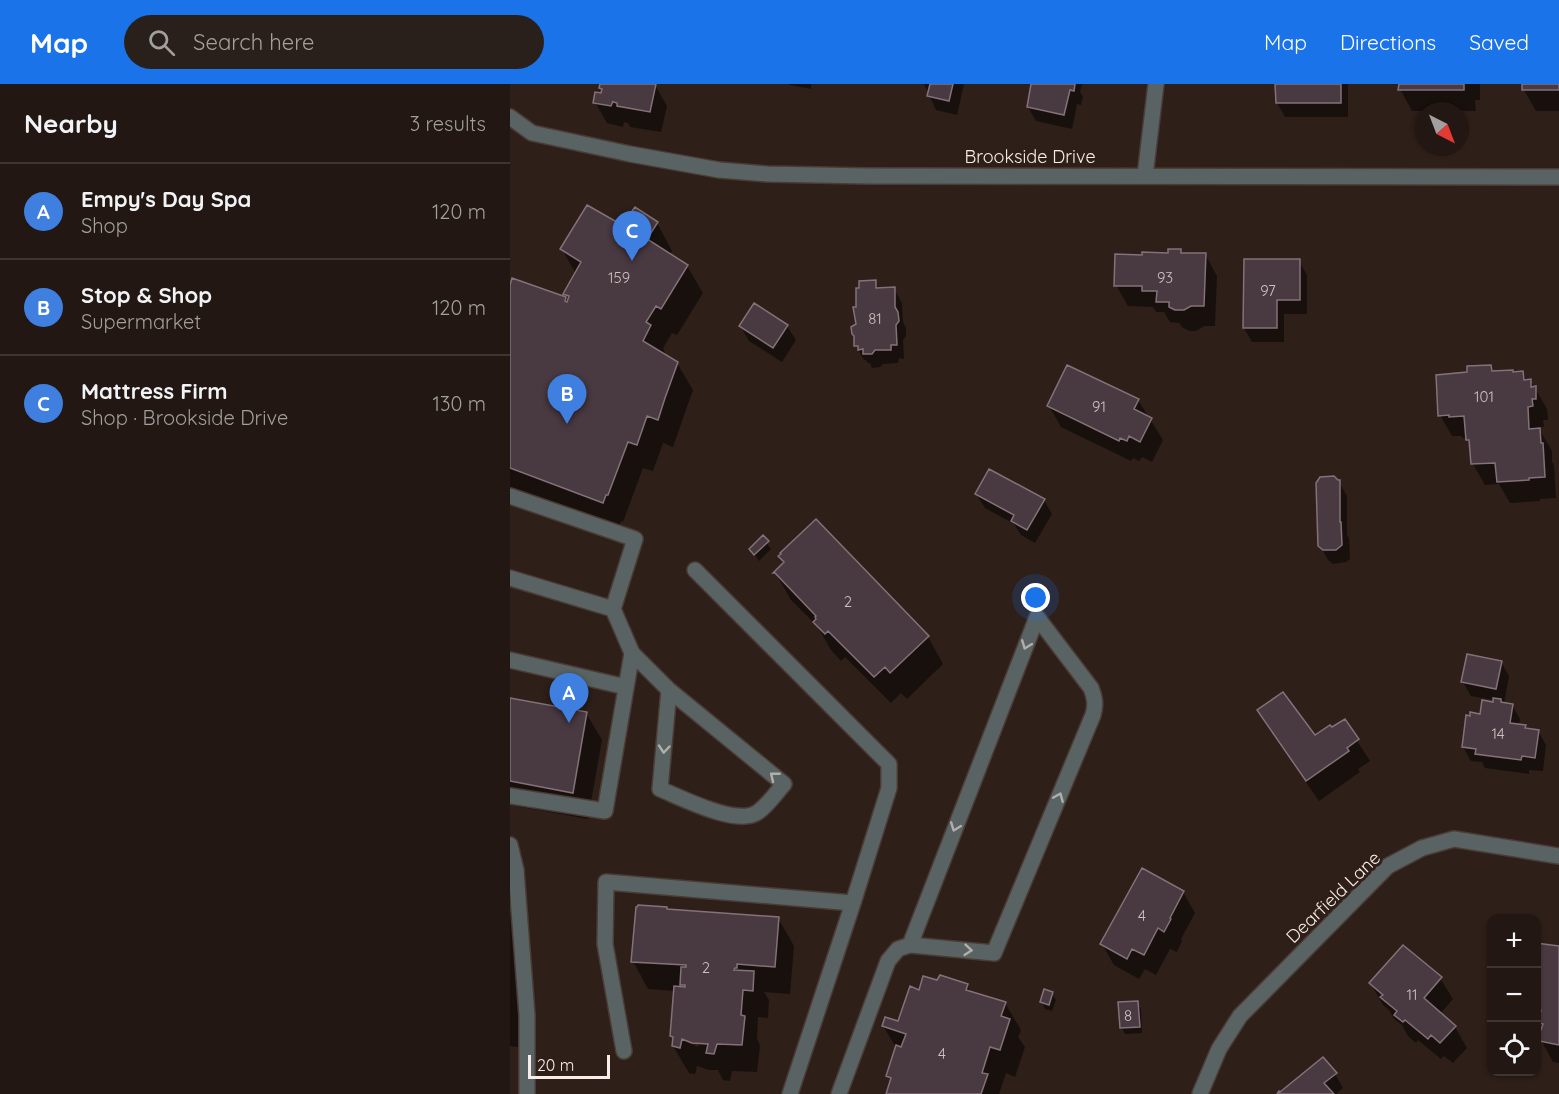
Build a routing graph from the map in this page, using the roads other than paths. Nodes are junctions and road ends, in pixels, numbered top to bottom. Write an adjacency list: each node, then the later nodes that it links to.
1 (1156, 84): 3 (street)
2 (510, 117): 3 (street, Brookside Drive)
3 (1145, 176): 4 (street, Brookside Drive)
4 (1559, 177)
5 (510, 496): 8 (street)
6 (695, 570): 16 (street)
7 (510, 578): 8 (street)
8 (613, 609): 9 (street)
9 (632, 653): 11 (street); 12 (street)
10 (510, 660): 11 (street)
11 (626, 687): 13 (street)
12 (669, 690): 12 (street, one-way to 12)
13 (510, 796)
14 (510, 845): 19 (street)
15 (1559, 856): 22 (street, Dearfield Lane)
16 (853, 903): 18 (street); 20 (street)
17 (910, 945): 17 (street, one-way to 17); 21 (street)
18 (624, 1051)
19 (527, 1094)
20 (790, 1094)
21 (839, 1094)
22 (1200, 1094)

